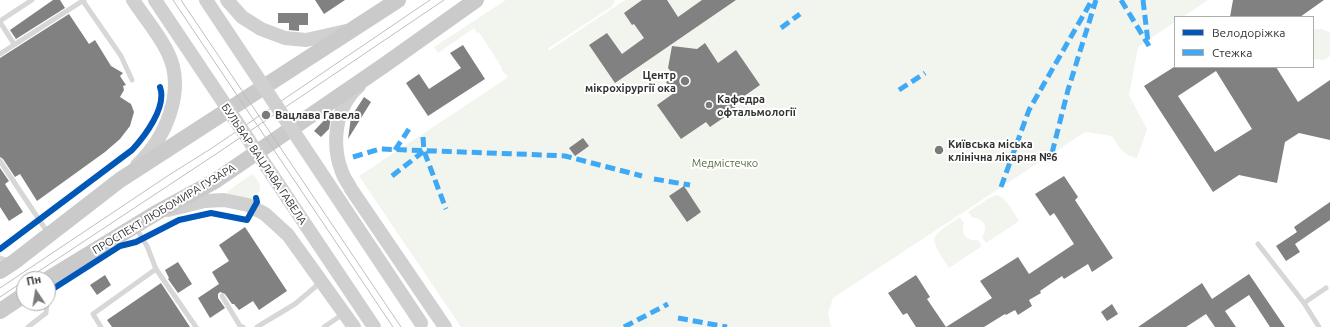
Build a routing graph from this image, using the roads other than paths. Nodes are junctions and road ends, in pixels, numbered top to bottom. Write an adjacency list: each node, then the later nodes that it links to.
1 (32, 0): 9 (lane)
2 (84, 0): 11 (lane); 14 (lane)
3 (133, 0): 16 (main road)
4 (155, 0): 41 (main road, БУЛЬВАР ВАЦЛАВА ГАВЕЛА, bridge)
5 (206, 0): 33 (main road, bridge)
6 (227, 0): 10 (main road)
7 (398, 0): 10 (main road)
8 (476, 0): 13 (main road, ПРОСПЕКТ ЛЮБОМИРА ГУЗАРА)
9 (0, 22): 11 (lane)
10 (354, 29): 16 (main road)
11 (14, 44): 12 (lane)
12 (0, 54)
13 (383, 66): 17 (main road, ПРОСПЕКТ ЛЮБОМИРА ГУЗАРА); 42 (main road)
14 (132, 80)
15 (0, 161): 19 (lane)
16 (120, 180): 19 (main road)
17 (156, 213): 18 (main road, ПРОСПЕКТ ЛЮБОМИРА ГУЗАРА); 25 (main road)
18 (135, 226): 22 (lane); 24 (main road, ПРОСПЕКТ ЛЮБОМИРА ГУЗАРА)
19 (50, 234): 21 (main road)
20 (1258, 244): 29 (lane)
21 (7, 260): 23 (main road)
22 (156, 269): 35 (lane); 36 (lane)
23 (0, 271)
24 (56, 274)
25 (322, 281): 32 (main road); 38 (lane)
26 (1326, 288): 29 (lane)
27 (222, 296): 37 (lane)
28 (16, 300): 30 (main road)
29 (1304, 303): 43 (lane)
30 (0, 311)
31 (46, 311): 34 (lane)
32 (344, 313): 39 (lane); 40 (main road)
33 (423, 325)
34 (28, 327)
35 (101, 327)
36 (196, 327)
37 (243, 327)
38 (257, 327)
39 (324, 327)
40 (354, 327)
41 (374, 327)
42 (445, 327)
43 (1319, 327)

